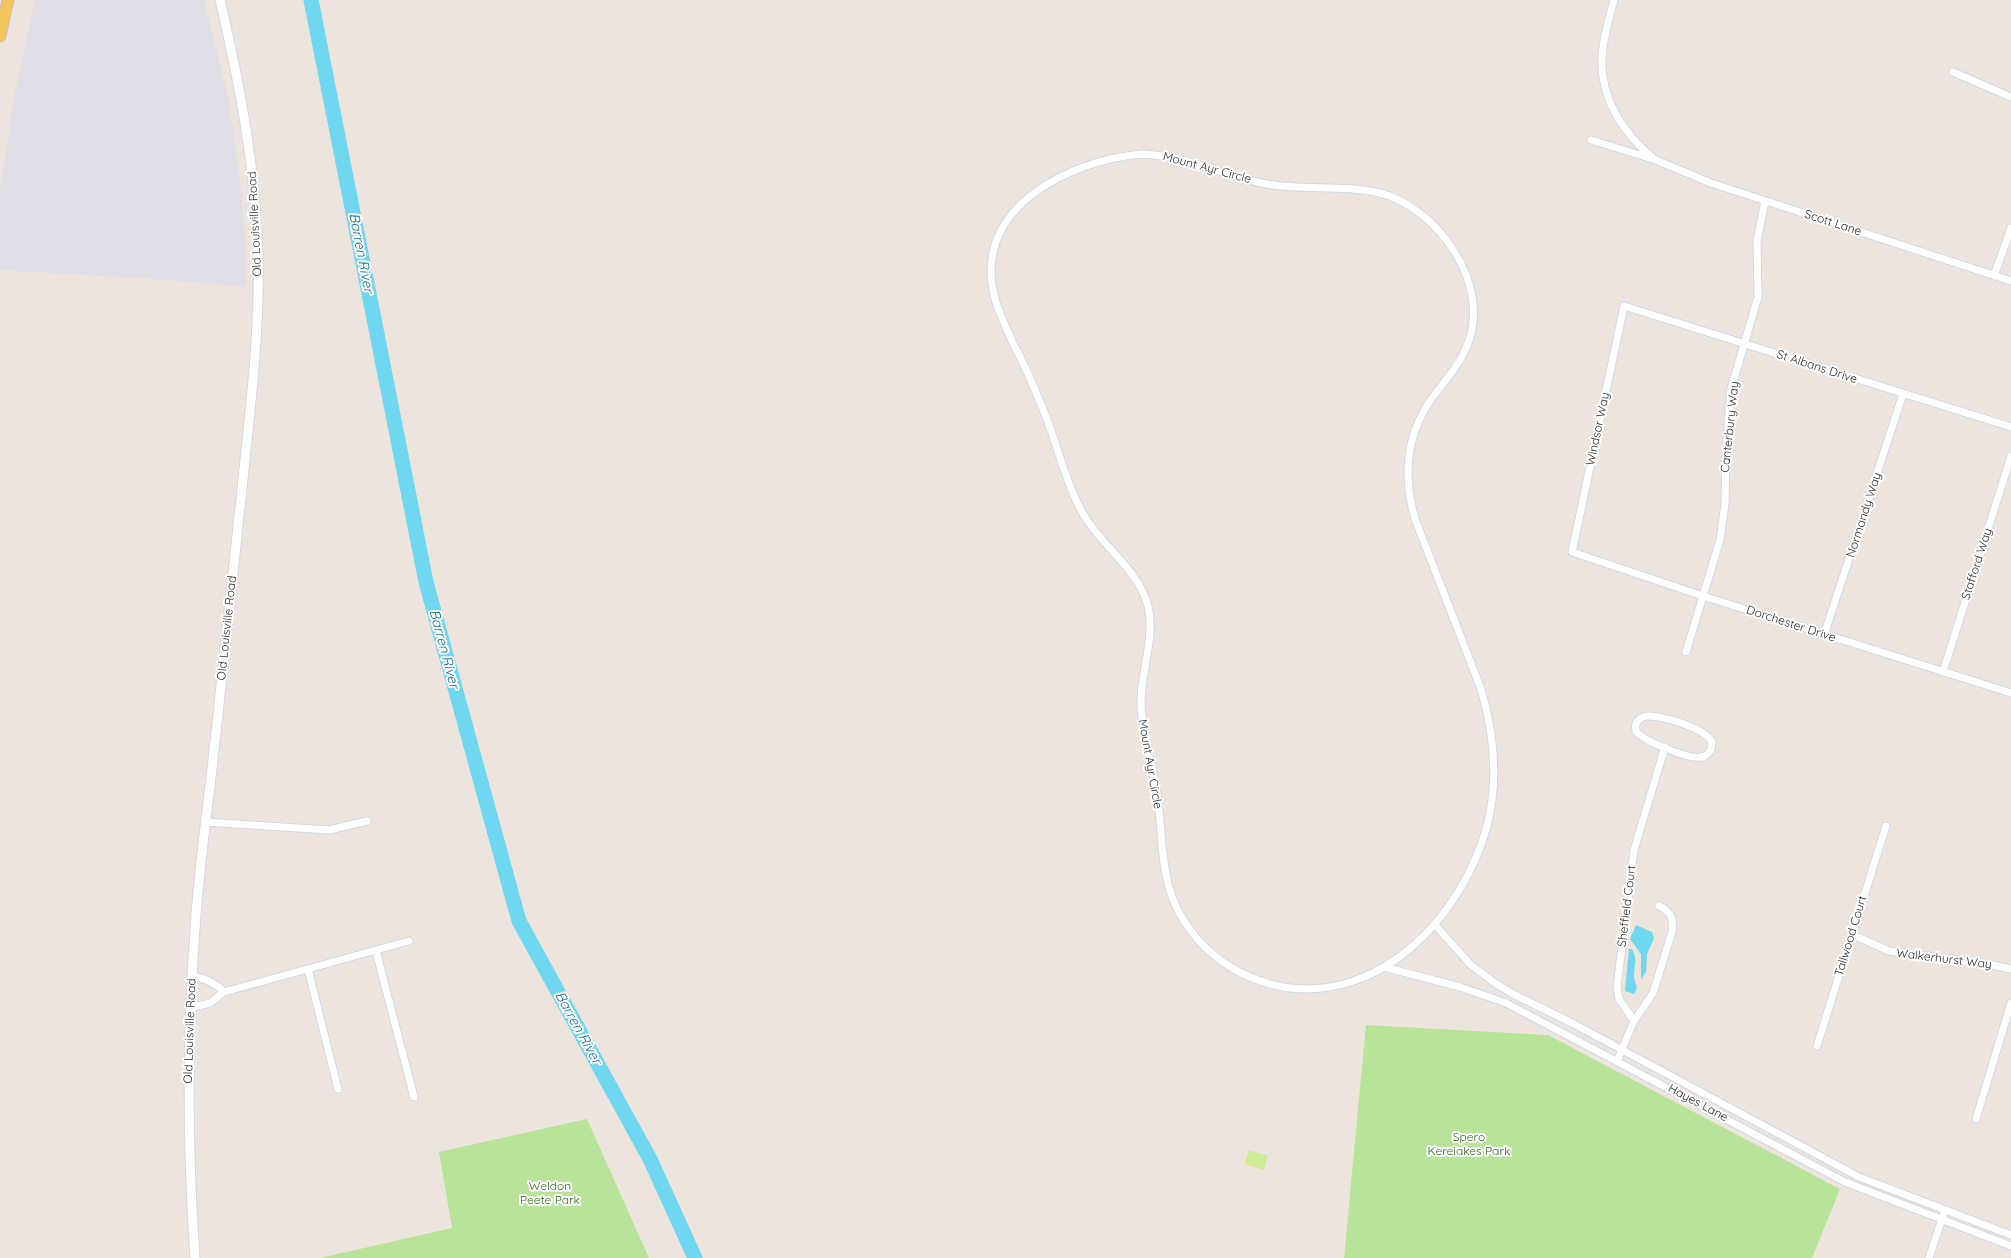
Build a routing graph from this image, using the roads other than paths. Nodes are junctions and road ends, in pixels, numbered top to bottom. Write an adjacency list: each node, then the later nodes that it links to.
1 (8, 0): 4 (main road)
2 (220, 0): 26 (street, Old Louisville Road)
3 (1614, 0): 8 (street, Scott Lane)
4 (0, 36)
5 (1953, 72): 6 (street)
6 (2011, 97)
7 (1591, 140): 8 (street, Scott Lane)
8 (1656, 160): 9 (street, Scott Lane)
9 (1765, 201): 11 (street, Scott Lane); 14 (street, Canterbury Way)
10 (2011, 228): 11 (street)
11 (1994, 276): 12 (street, Scott Lane)
12 (2011, 281)
13 (1624, 306): 14 (street, St Albans Drive); 18 (street, Windsor Way)
14 (1744, 344): 15 (street, St Albans Drive); 19 (street, Canterbury Way)
15 (1903, 394): 16 (street, St Albans Drive); 20 (street, Normandy Way)
16 (2011, 427)
17 (2011, 456): 22 (street, Stafford Way)
18 (1572, 552): 19 (street, Dorchester Drive)
19 (1703, 596): 20 (street, Dorchester Drive); 21 (street, Canterbury Way)
20 (1824, 635): 22 (street, Dorchester Drive)
21 (1686, 652)
22 (1943, 672): 23 (street, Dorchester Drive)
23 (2011, 693)
24 (1665, 747): 24 (street); 40 (street, Sheffield Court)
25 (367, 821): 26 (street)
26 (205, 822): 36 (street, Old Louisville Road)
27 (1886, 826): 30 (street, Tallwood Court)
28 (1659, 906): 40 (street)
29 (1435, 925): 33 (street, Mount Ayr Circle); 33 (street, Mount Ayr Circle); 42 (street, Hayes Lane)
30 (1851, 934): 35 (street, Walkerhurst Way); 41 (street, Tallwood Court)
31 (409, 941): 32 (street)
32 (376, 951): 34 (street); 45 (street)
33 (1384, 968): 43 (street, Hayes Lane)
34 (308, 969): 37 (street); 44 (street)
35 (2011, 969)
36 (192, 976): 37 (street); 39 (street, Old Louisville Road)
37 (224, 992): 39 (street)
38 (2011, 1002): 46 (street)
39 (190, 1008): 51 (street, Old Louisville Road)
40 (1634, 1021): 42 (street)
41 (1817, 1046)
42 (1622, 1050): 43 (street); 47 (street, Hayes Lane)
43 (1617, 1061): 48 (street, Hayes Lane)
44 (338, 1089)
45 (414, 1097)
46 (1976, 1119)
47 (1945, 1210): 48 (street); 49 (street, Hayes Lane)
48 (1942, 1220): 50 (street, Hayes Lane); 52 (street)
49 (2011, 1235)
50 (2011, 1246)
51 (195, 1258)
52 (1929, 1258)

